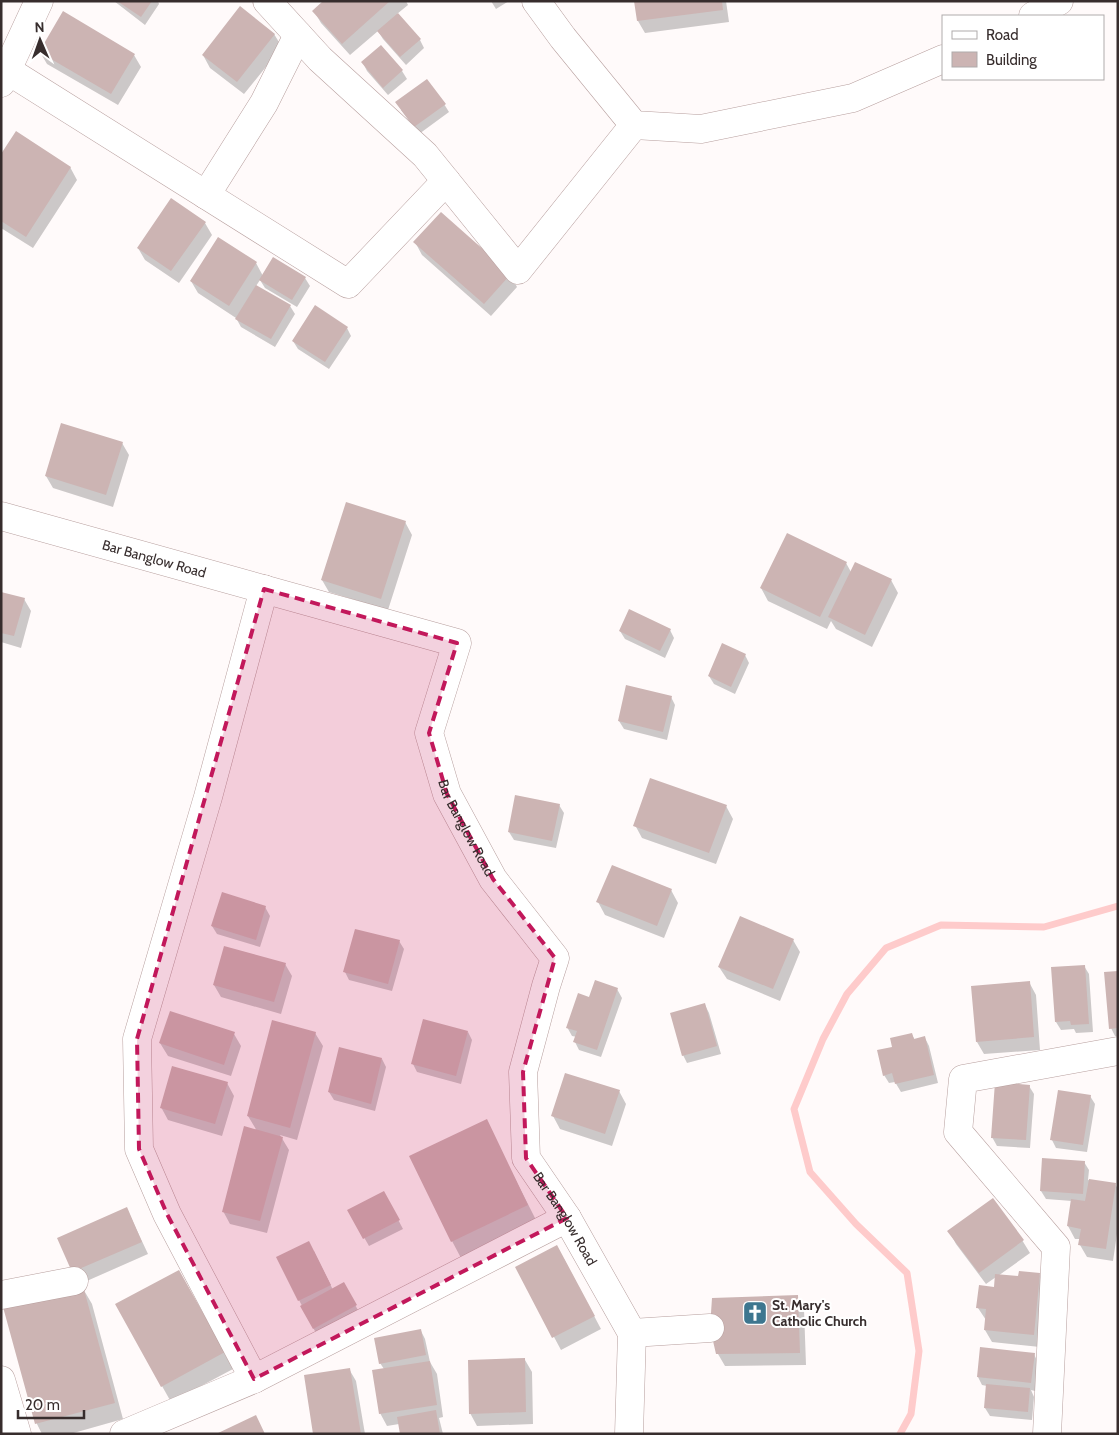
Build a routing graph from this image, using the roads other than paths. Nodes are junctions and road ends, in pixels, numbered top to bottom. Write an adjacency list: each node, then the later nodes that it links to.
1 (39, 1): 8 (street)
2 (267, 1): 6 (street)
3 (536, 1): 9 (street)
4 (1059, 1): 5 (street)
5 (1035, 15)
6 (298, 35): 10 (street); 11 (street)
7 (942, 59): 9 (street)
8 (4, 77): 11 (street)
9 (634, 125): 10 (street)
10 (446, 181): 11 (street)
11 (206, 195)
12 (1, 516): 13 (street, Bar Banglow Road)
13 (264, 589): 15 (street, Bar Banglow Road); 20 (street)
14 (1118, 1051): 25 (street)
15 (566, 1218): 19 (street, Bar Banglow Road); 20 (street)
16 (74, 1281): 17 (street)
17 (1, 1295)
18 (710, 1328): 19 (street)
19 (632, 1333): 24 (street)
20 (254, 1379): 23 (street)
21 (1, 1380): 22 (street)
22 (18, 1434)
23 (124, 1434)
24 (629, 1434)
25 (1047, 1434)

